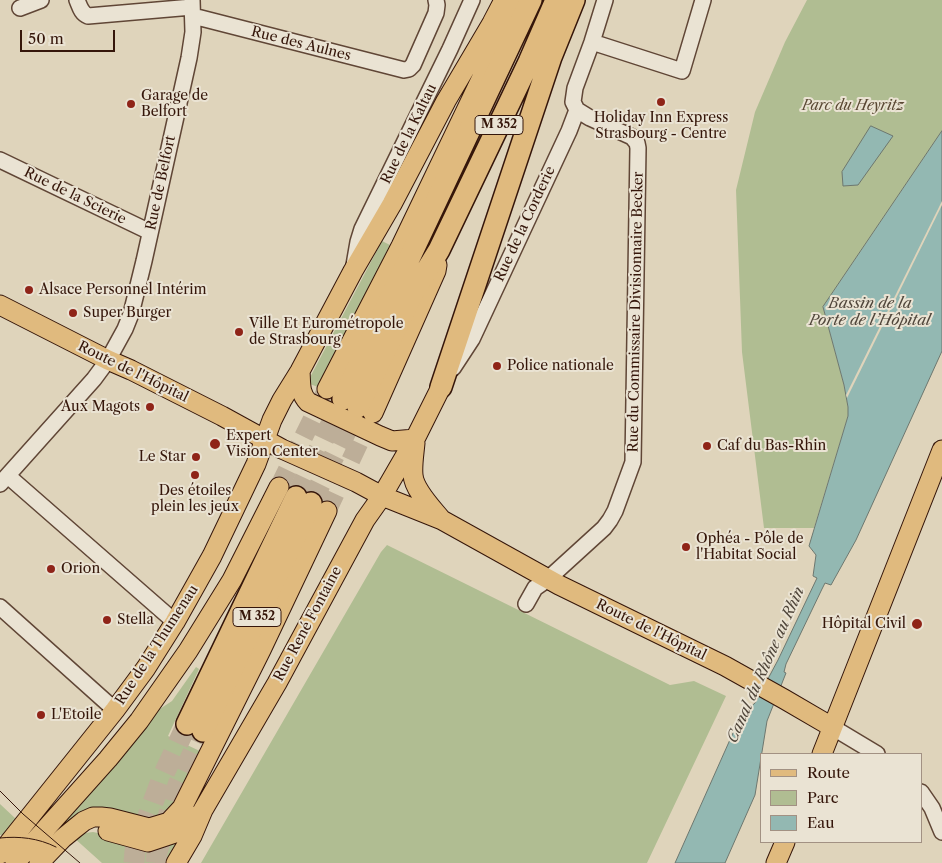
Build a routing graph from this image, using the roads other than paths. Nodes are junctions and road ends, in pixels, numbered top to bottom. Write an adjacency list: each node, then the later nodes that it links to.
1 (41, 0): 12 (street)
2 (77, 0): 13 (street, Rue des Aulnes)
3 (436, 0): 13 (street, Rue des Aulnes)
4 (472, 0): 18 (street, Rue de la Kaltau)
5 (504, 0): 18 (main road, Rue de la Thumenau)
6 (519, 0): 23 (main road)
7 (531, 0): 23 (highway, M 352)
8 (556, 0): 23 (highway, M 352)
9 (574, 0): 22 (highway)
10 (605, 0): 14 (street, Rue de la Corderie)
11 (703, 0): 14 (street)
12 (20, 8)
13 (192, 8): 17 (street, Rue de Belfort)
14 (592, 42): 15 (street, Rue de la Corderie)
15 (577, 110): 22 (street, Rue de la Corderie); 31 (street, Rue du Commissaire Divisionnaire Becker)
16 (0, 160): 17 (street, Rue de la Scierie)
17 (150, 232): 20 (street, Rue de Belfort)
18 (353, 271): 21 (main road, Rue de la Thumenau)
19 (0, 305): 20 (main road, Route de l'Hôpital)
20 (108, 360): 25 (main road, Route de l'Hôpital); 27 (street, Rue de Belfort)
21 (300, 371): 24 (main road); 25 (main road, Rue de la Thumenau)
22 (441, 386): 24 (main road, Rue de la Corderie)
23 (350, 402)
24 (415, 439): 28 (main road, Rue René Fontaine); 30 (main road)
25 (265, 440): 28 (main road, Route de l'Hôpital); 34 (main road, Rue de la Thumenau)
26 (942, 450): 37 (main road)
27 (4, 480): 34 (street)
28 (382, 496): 30 (main road, Route de l'Hôpital); 41 (main road, Rue René Fontaine)
29 (303, 499): 36 (highway, M 352); 42 (main road); 46 (main road)
30 (442, 520): 31 (main road, Route de l'Hôpital)
31 (548, 579): 32 (street); 37 (main road, Route de l'Hôpital)
32 (526, 604)
33 (0, 607): 35 (street)
34 (175, 622): 35 (main road, Rue de la Thumenau)
35 (115, 710): 45 (main road, Rue de la Thumenau)
36 (195, 727)
37 (832, 727): 38 (main road); 39 (street)
38 (822, 753)
39 (874, 753)
40 (922, 793): 43 (street)
41 (203, 810): 42 (main road); 48 (main road)
42 (74, 828): 47 (main road)
43 (942, 832)
44 (785, 843): 49 (main road)
45 (0, 854): 46 (main road)
46 (22, 861)
47 (39, 863)
48 (176, 863)
49 (776, 863)

